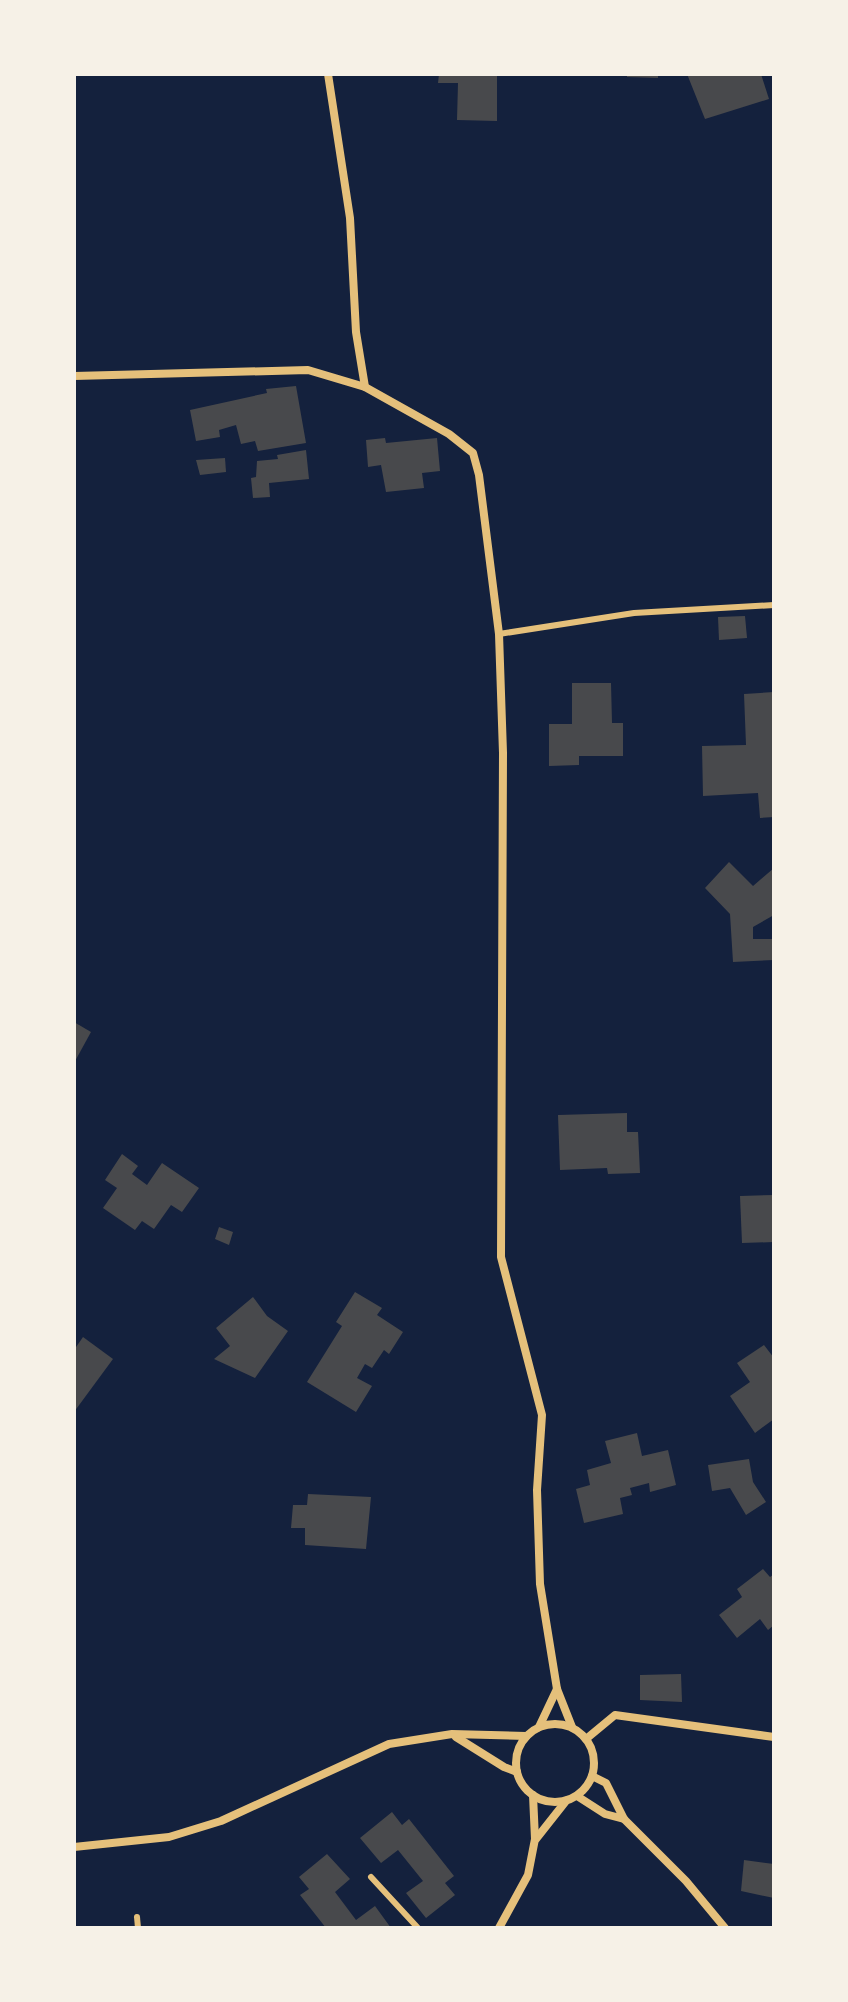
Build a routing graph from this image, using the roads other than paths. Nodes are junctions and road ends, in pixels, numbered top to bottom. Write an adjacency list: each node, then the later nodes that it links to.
1 (328, 74): 3 (street)
2 (74, 376): 3 (street)
3 (365, 387): 5 (street)
4 (774, 605): 5 (lane)
5 (499, 634): 6 (street)
6 (557, 1689): 7 (street); 8 (street)
7 (539, 1727): 8 (street); 10 (street)
8 (572, 1727): 12 (street)
9 (452, 1734): 10 (street); 13 (street); 20 (street)
10 (526, 1736): 13 (street)
11 (774, 1737): 12 (street)
12 (586, 1739): 14 (street)
13 (517, 1772): 15 (street)
14 (592, 1776): 16 (street); 18 (street)
15 (533, 1795): 17 (street); 19 (street)
16 (577, 1796): 17 (street); 18 (street)
17 (566, 1801): 19 (street)
18 (624, 1819): 26 (street)
19 (535, 1839): 25 (street)
20 (74, 1847)
21 (371, 1877): 24 (lane)
22 (137, 1917): 23 (lane)
23 (138, 1928)
24 (418, 1928)
25 (499, 1928)
26 (725, 1928)

